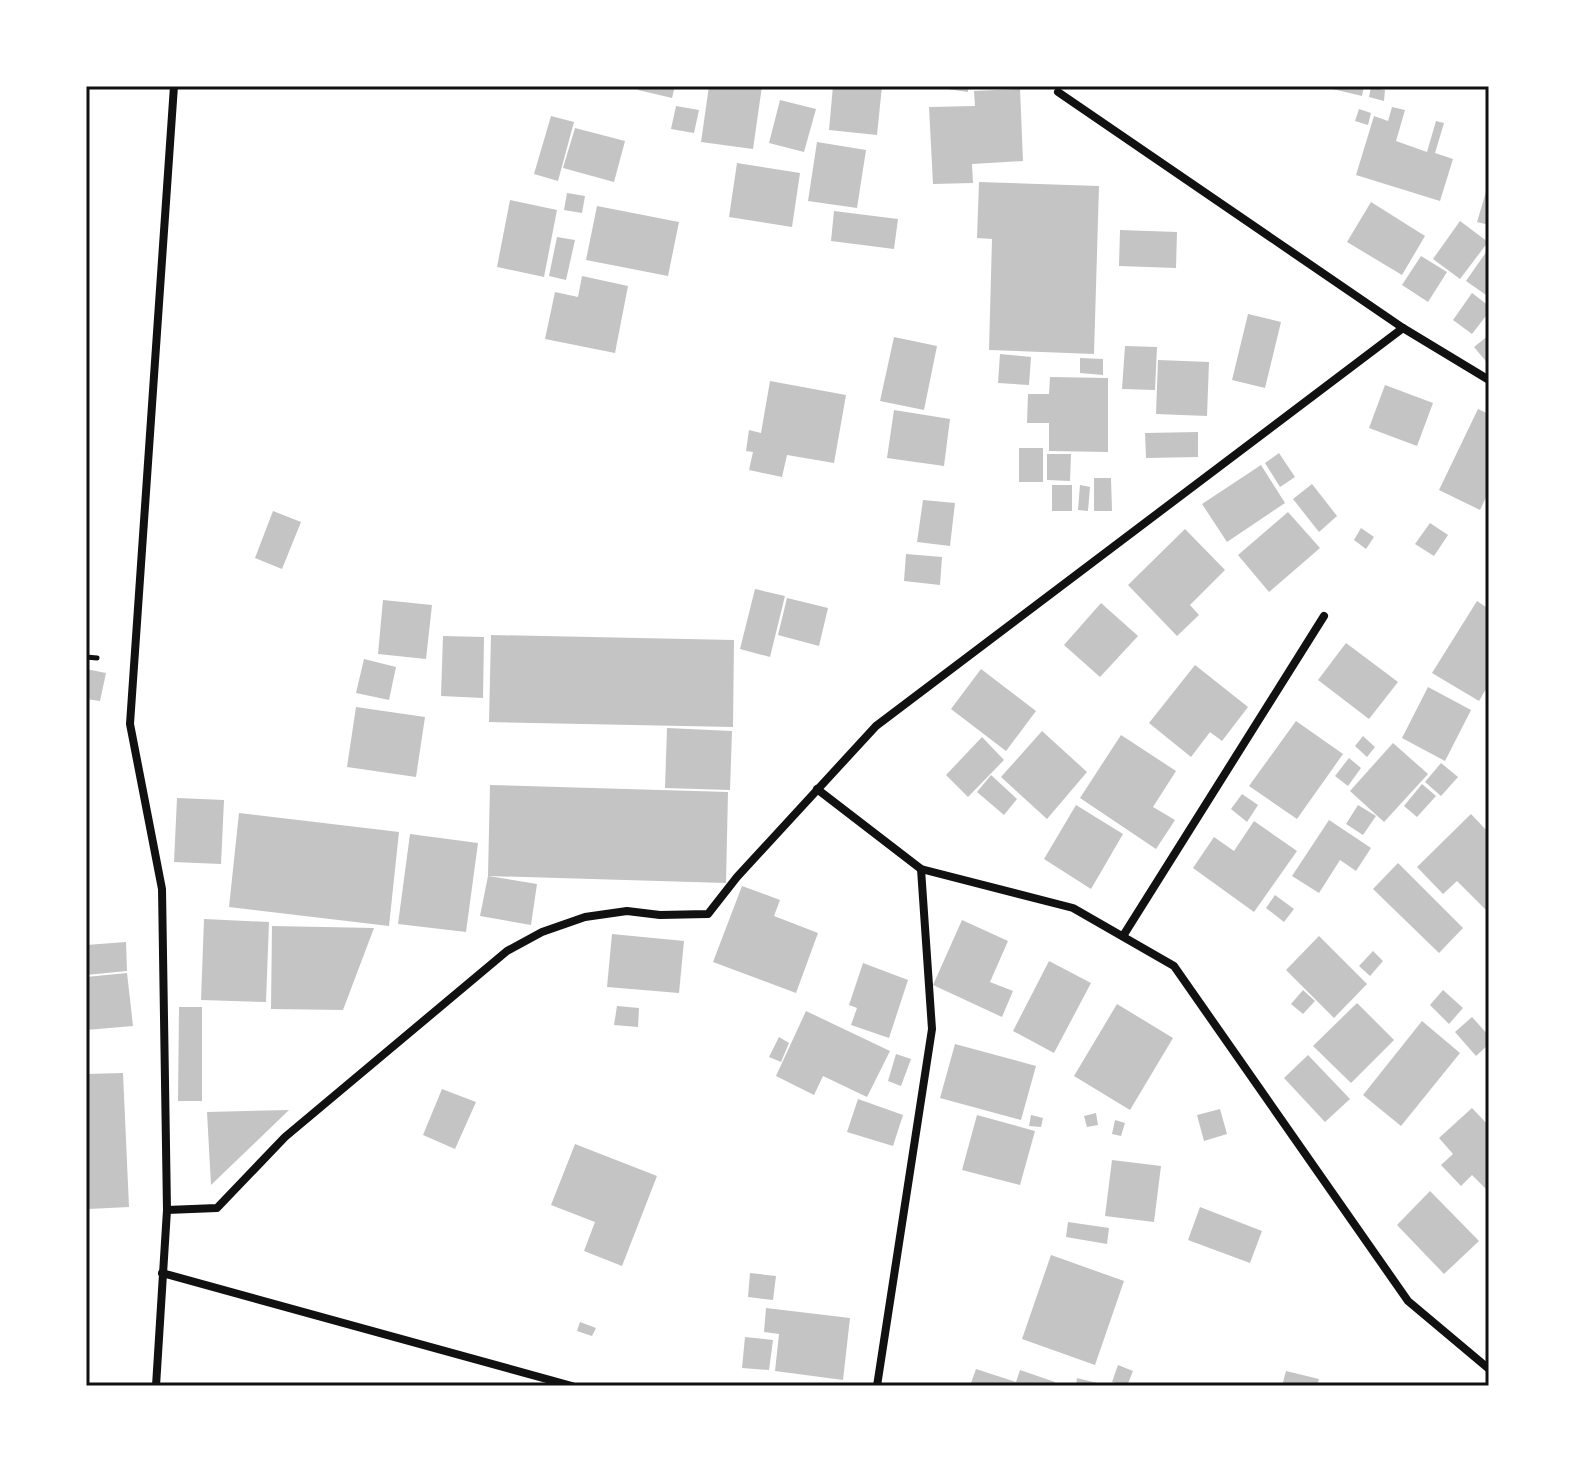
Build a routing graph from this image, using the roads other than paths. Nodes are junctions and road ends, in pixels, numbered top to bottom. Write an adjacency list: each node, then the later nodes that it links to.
1 (174, 86): 9 (street)
2 (1058, 92): 3 (street)
3 (1403, 328): 4 (street); 6 (street)
4 (1489, 380)
5 (1324, 616): 8 (street)
6 (817, 789): 7 (street); 9 (street)
7 (921, 869): 8 (street); 14 (street)
8 (1123, 936): 11 (street)
9 (167, 1210): 10 (street)
10 (162, 1273): 12 (street); 13 (street)
11 (1489, 1369)
12 (156, 1386)
13 (572, 1386)
14 (877, 1386)

